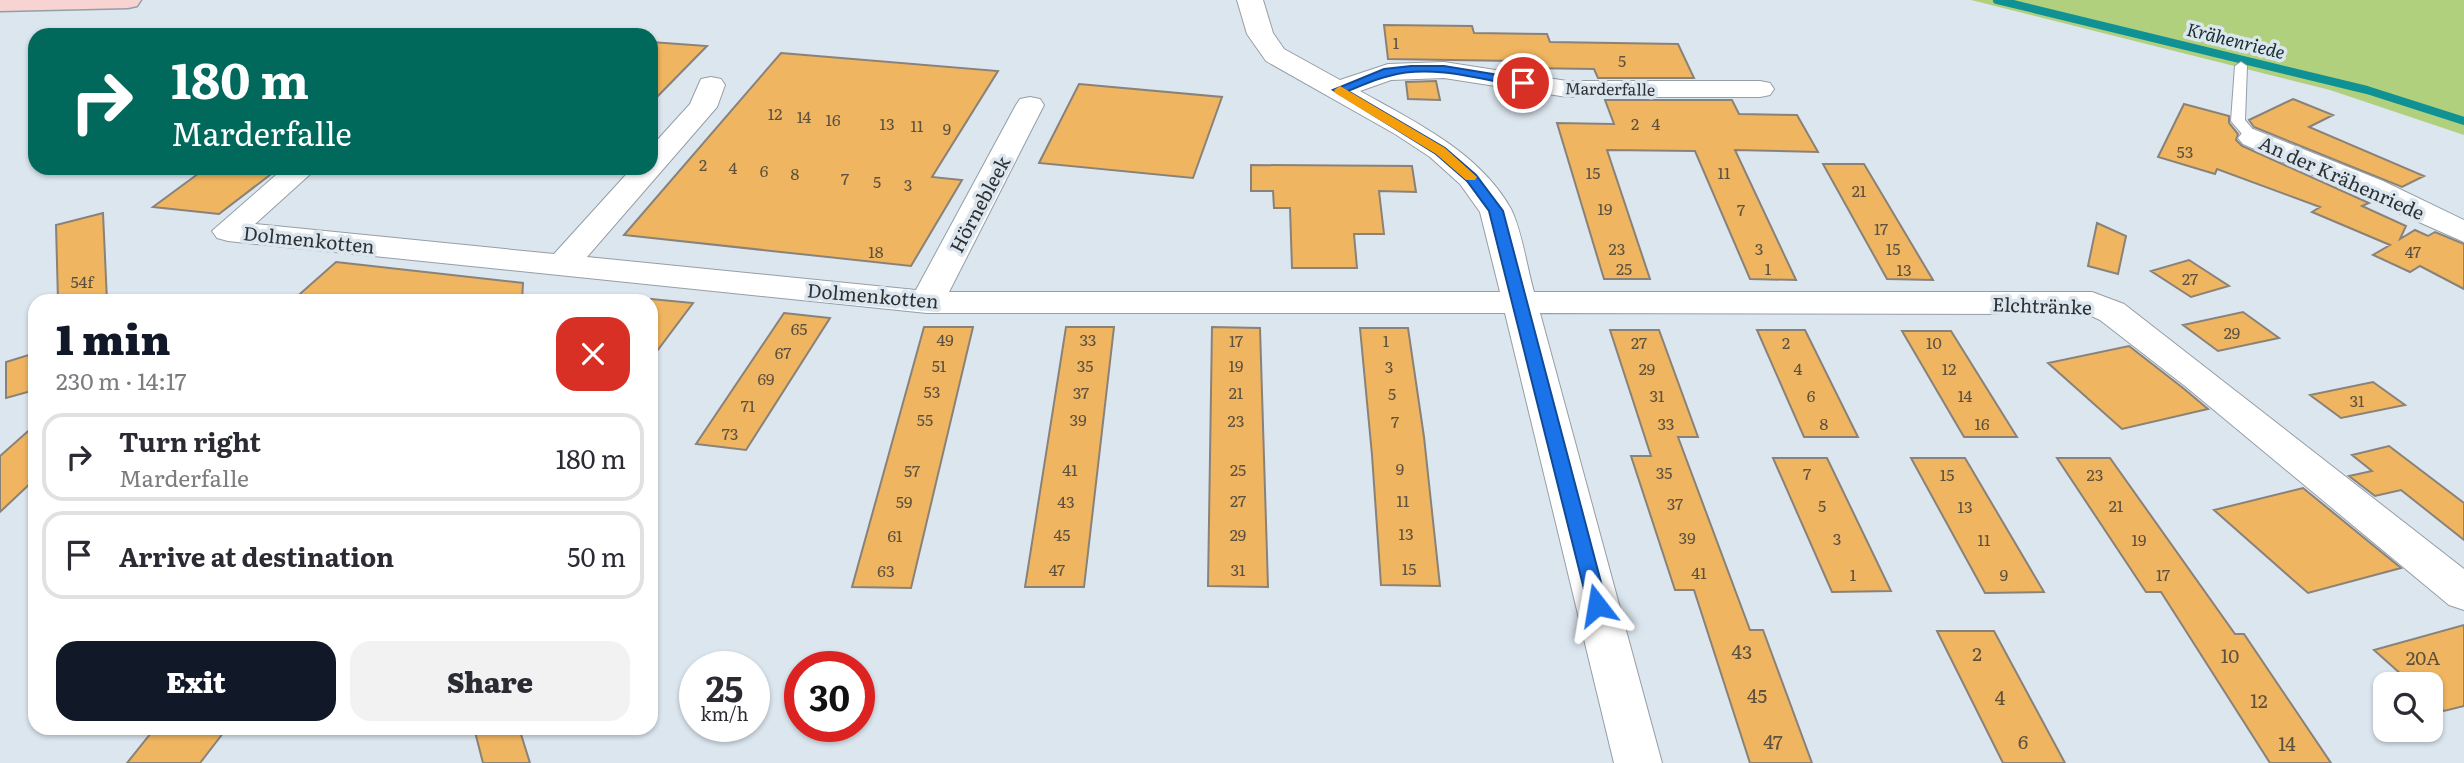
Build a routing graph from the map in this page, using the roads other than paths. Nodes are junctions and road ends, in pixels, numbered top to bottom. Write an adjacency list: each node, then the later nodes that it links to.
1 (128, 0): 3 (main road)
2 (1250, 0): 7 (street)
3 (0, 3)
4 (2242, 66): 9 (lane, An der Krähenriede)
5 (711, 85): 10 (street)
6 (1760, 89): 7 (street, Marderfalle)
7 (1339, 90): 16 (street)
8 (1030, 105): 15 (street, Hörnebleek)
9 (2253, 138): 13 (street, An der Krähenriede)
10 (658, 157)
11 (294, 175): 14 (street, Dolmenkotten)
12 (642, 175): 14 (street)
13 (2464, 232)
14 (563, 264): 15 (street, Dolmenkotten)
15 (927, 302): 16 (street, Dolmenkotten)
16 (1520, 302): 17 (street, Elchtränke); 18 (street)
17 (2464, 593)
18 (1639, 763)

